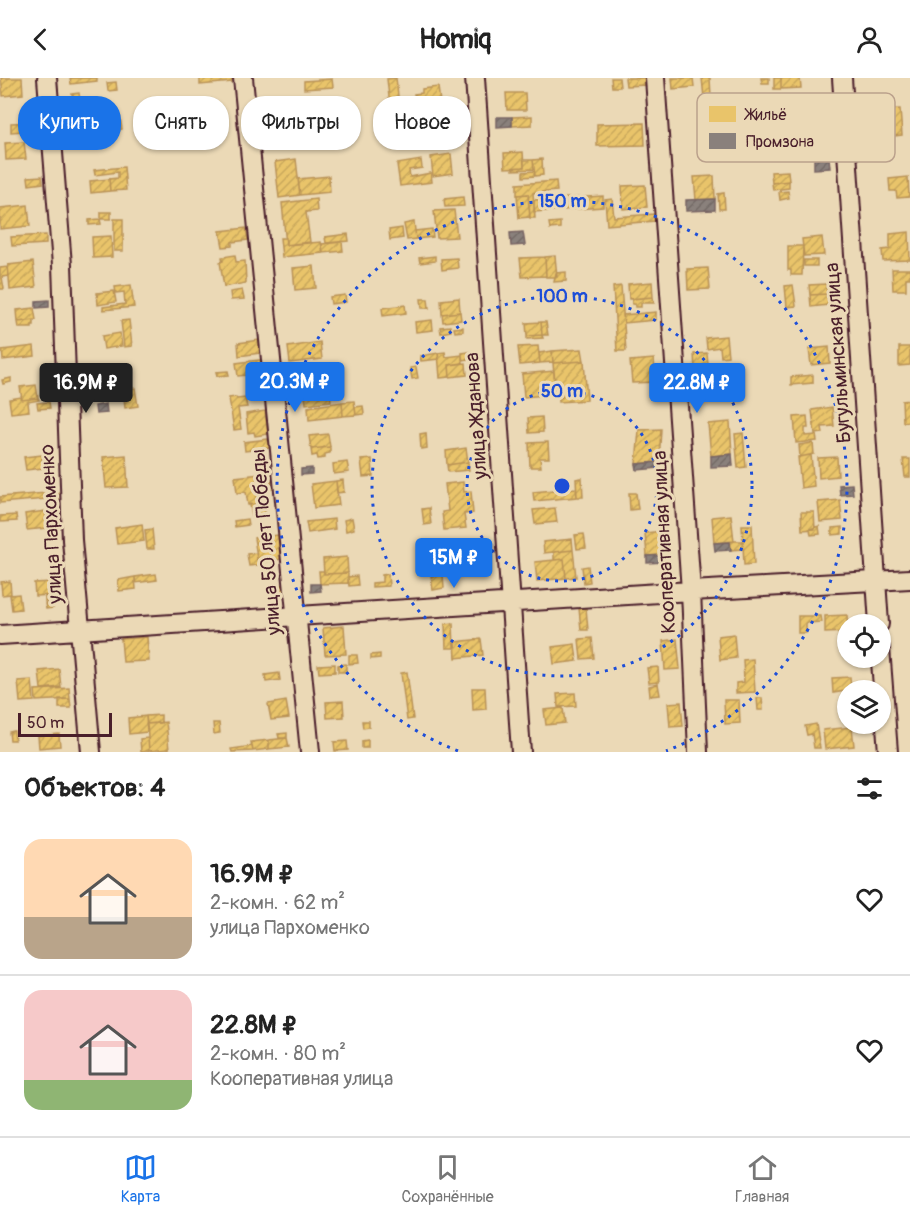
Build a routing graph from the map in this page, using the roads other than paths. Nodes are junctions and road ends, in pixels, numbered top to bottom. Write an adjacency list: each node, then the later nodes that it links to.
1 (47, 78): 14 (street, улица Пархоменко)
2 (243, 78): 13 (street, улица 50 лет Победы)
3 (475, 78): 11 (street, улица Жданова)
4 (655, 78): 10 (street, Кооперативная улица)
5 (842, 78): 6 (street, Бугульминская улица)
6 (843, 93)
7 (848, 162): 9 (street, Бугульминская улица)
8 (910, 579): 9 (street)
9 (876, 581): 10 (street); 12 (street, Бугульминская улица)
10 (691, 591): 11 (street); 20 (street, Кооперативная улица)
11 (511, 603): 13 (street); 19 (street, улица Жданова)
12 (878, 614)
13 (295, 617): 14 (street); 18 (street, улица 50 лет Победы)
14 (81, 630): 15 (street); 17 (street, улица Пархоменко)
15 (0, 634)
16 (882, 668): 21 (street)
17 (91, 752)
18 (310, 752)
19 (521, 752)
20 (698, 752)
21 (888, 752)

